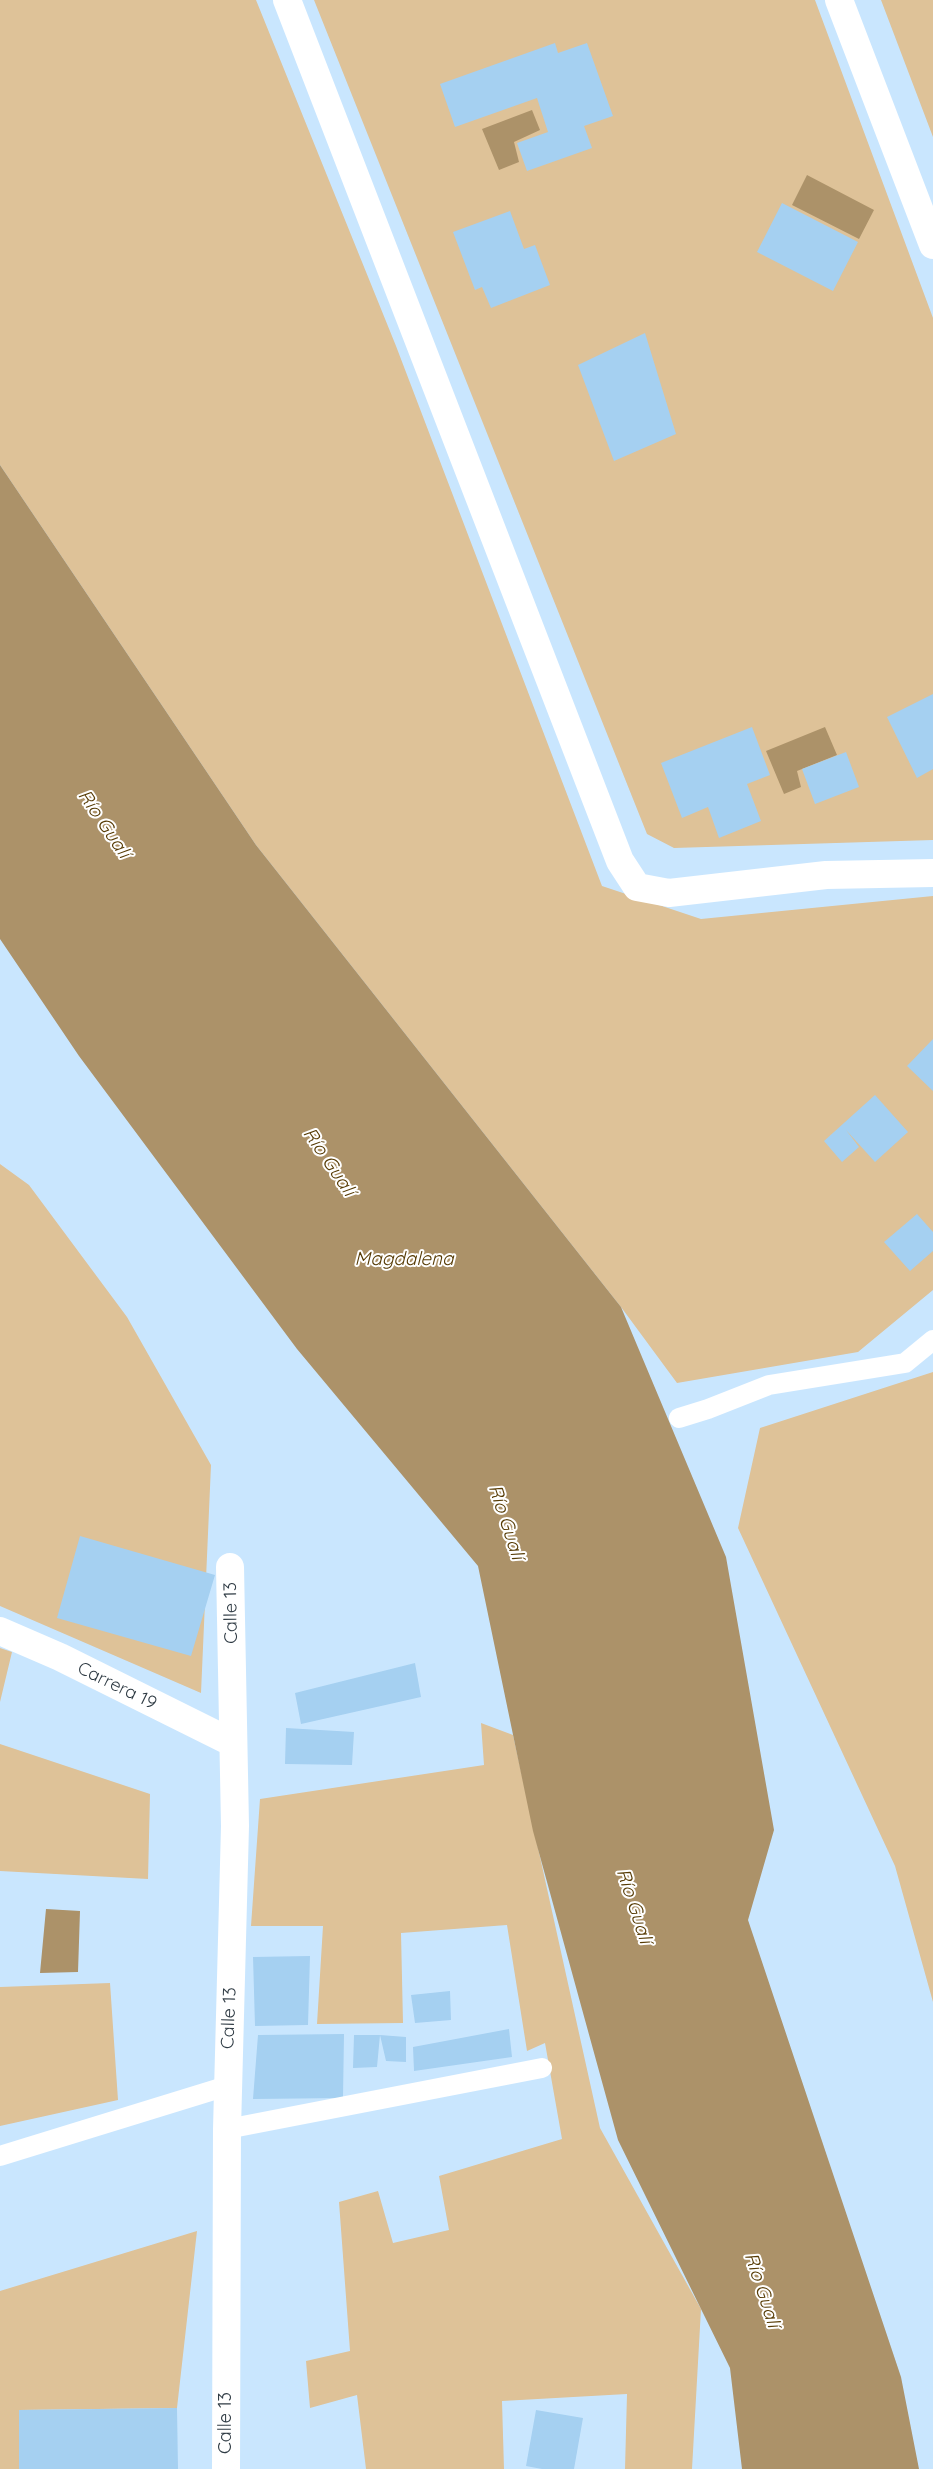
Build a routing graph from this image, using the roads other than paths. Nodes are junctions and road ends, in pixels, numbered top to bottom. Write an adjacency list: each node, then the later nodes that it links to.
1 (288, 0): 4 (street)
2 (839, 0): 3 (street)
3 (933, 245)
4 (933, 873)
5 (933, 1340): 6 (lane)
6 (679, 1418)
7 (230, 1567): 9 (street, Calle 13)
8 (0, 1631): 9 (street, Carrera 19)
9 (233, 1743): 11 (street, Calle 13)
10 (542, 2068): 12 (lane)
11 (228, 2086): 12 (street, Calle 13); 13 (lane)
12 (226, 2129): 14 (street, Calle 13)
13 (0, 2156)
14 (226, 2469)

